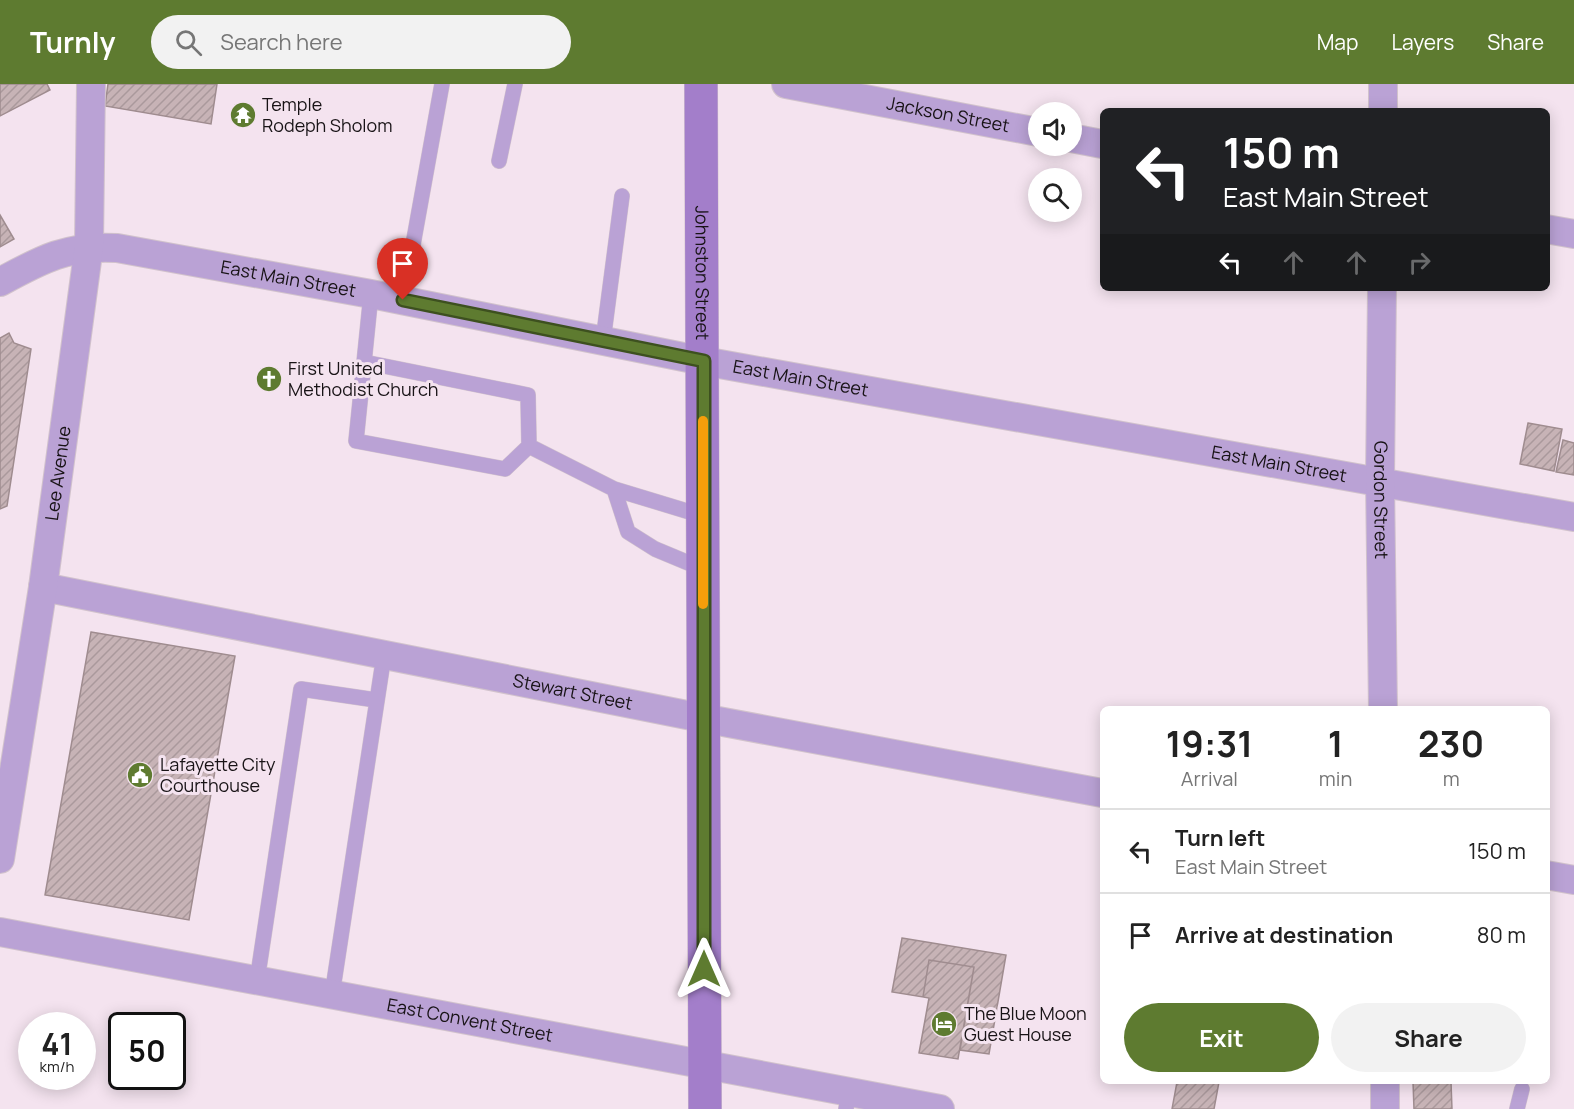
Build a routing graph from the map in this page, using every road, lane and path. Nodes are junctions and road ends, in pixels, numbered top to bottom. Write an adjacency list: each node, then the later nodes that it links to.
1 (92, 84): 15 (street, Lee Avenue)
2 (442, 84): 19 (lane)
3 (515, 84): 11 (lane)
4 (701, 84): 21 (main road, Johnston Street)
5 (786, 84): 8 (street, Jackson Street)
6 (1383, 84): 7 (street)
7 (1383, 108)
8 (1028, 130)
9 (1082, 140): 10 (street)
10 (1100, 144)
11 (499, 161)
12 (622, 196): 20 (lane)
13 (1550, 230): 14 (street)
14 (1574, 234)
15 (89, 246): 16 (street, East Main Street); 18 (street, East Main Street); 29 (street, Lee Avenue)
16 (0, 282)
17 (1382, 291): 24 (street, Gordon Street)
18 (371, 294): 19 (street, East Main Street); 22 (lane)
19 (403, 300): 20 (street, East Main Street)
20 (603, 341): 21 (street, East Main Street)
21 (704, 361): 24 (street, East Main Street); 26 (main road, Johnston Street)
22 (364, 362): 23 (lane); 23 (lane)
23 (529, 446): 25 (lane)
24 (1380, 480): 27 (street, East Main Street); 32 (street, Gordon Street)
25 (615, 489): 26 (lane); 28 (lane)
26 (703, 516): 28 (main road, Johnston Street)
27 (1574, 517)
28 (703, 569): 33 (main road, Johnston Street)
29 (43, 587): 30 (street, Stewart Street); 35 (street, Lee Avenue)
30 (384, 655): 31 (lane); 33 (street, Stewart Street)
31 (376, 700): 39 (lane); 40 (lane)
32 (1383, 706)
33 (702, 718): 34 (street, Stewart Street); 41 (main road, Johnston Street)
34 (1100, 793)
35 (0, 859)
36 (1550, 876): 37 (street)
37 (1574, 880)
38 (0, 932): 39 (street, East Convent Street)
39 (257, 981): 40 (street, East Convent Street)
40 (332, 995): 41 (street, East Convent Street)
41 (705, 1065): 44 (street, East Convent Street); 46 (main road, Johnston Street)
42 (1385, 1084): 48 (street)
43 (1522, 1089): 49 (lane)
44 (847, 1100): 45 (street, East Convent Street)
45 (906, 1106): 47 (street, East Convent Street)
46 (705, 1109)
47 (940, 1109)
48 (1385, 1109)
49 (1518, 1109)

